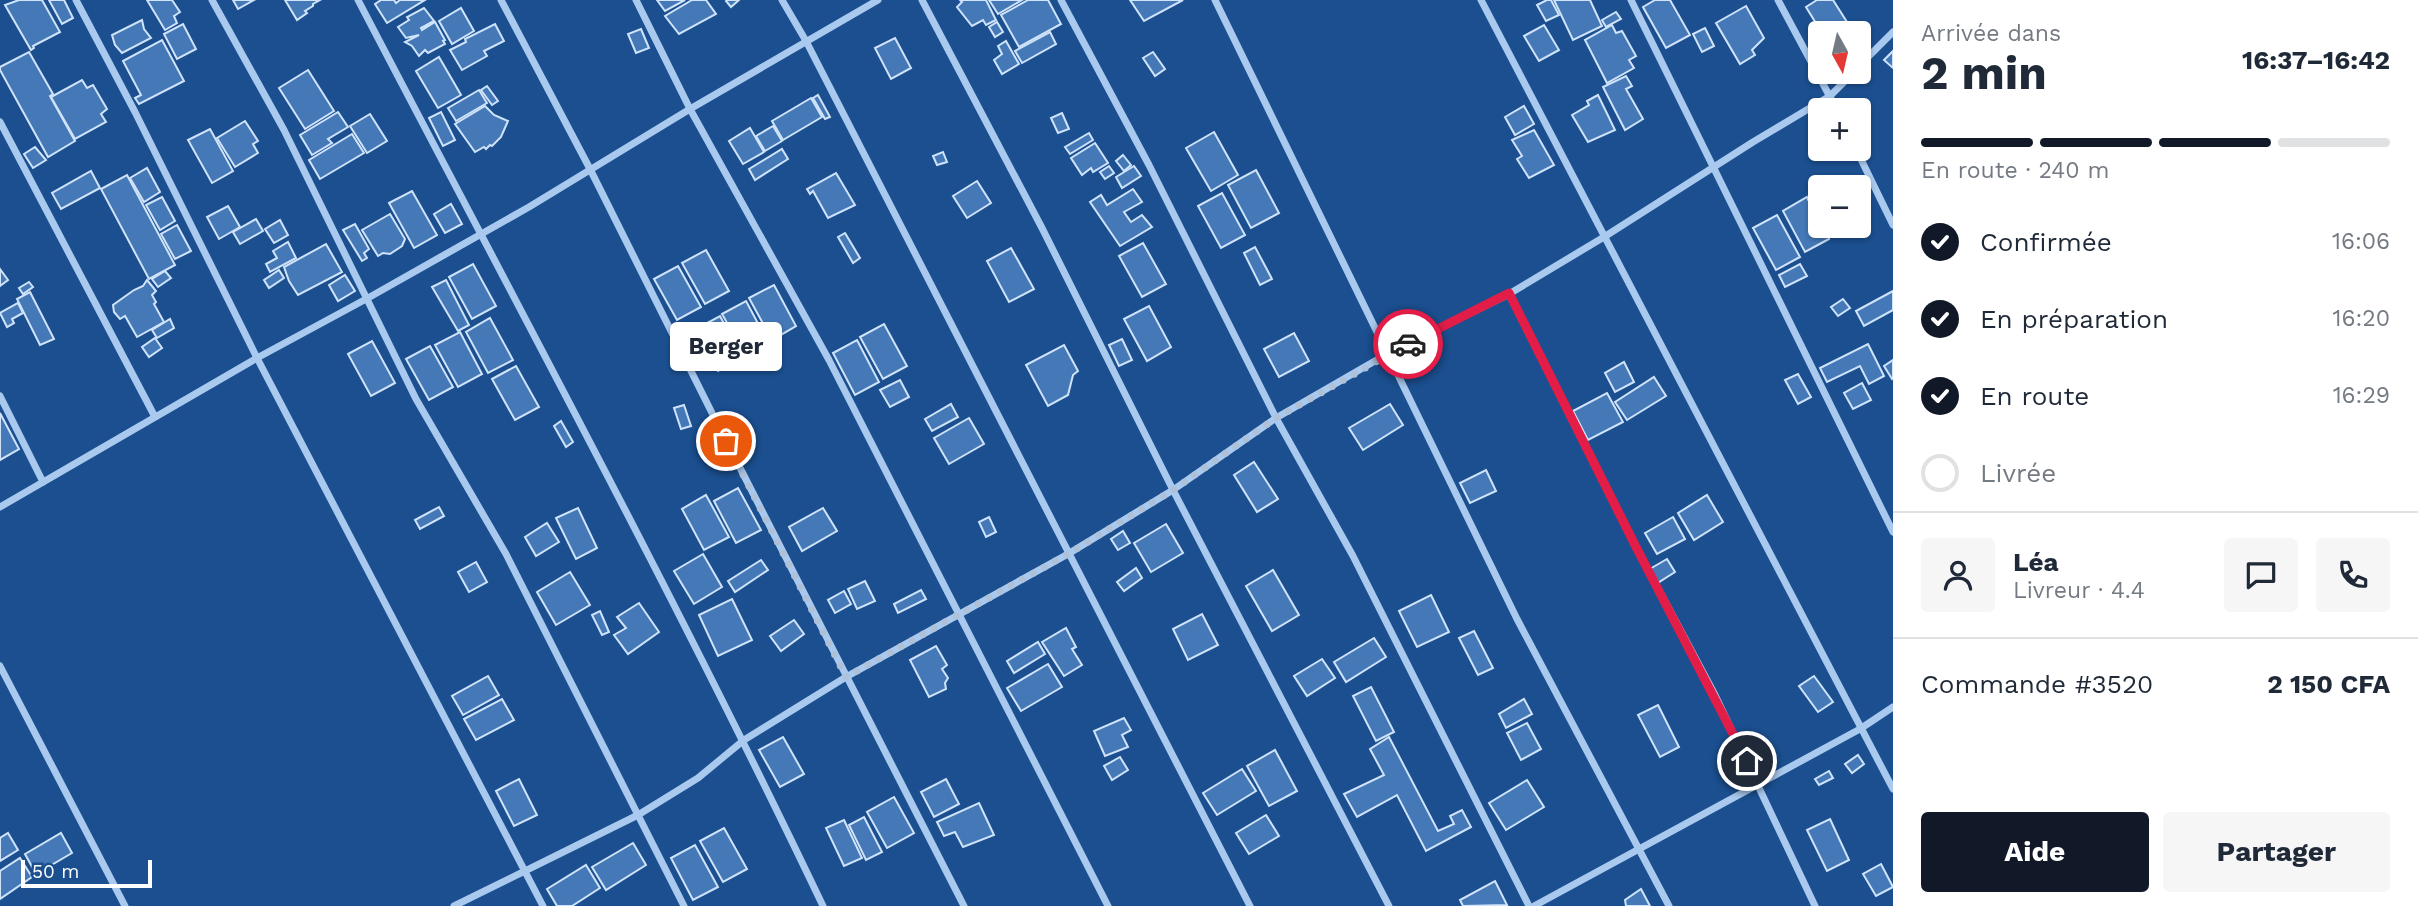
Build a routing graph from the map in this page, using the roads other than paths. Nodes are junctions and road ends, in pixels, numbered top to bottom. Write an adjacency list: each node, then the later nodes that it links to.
1 (76, 0): 30 (street)
2 (212, 0): 28 (street)
3 (358, 0): 25 (street)
4 (501, 0): 22 (street)
5 (636, 0): 19 (street)
6 (782, 0): 15 (street)
7 (878, 0): 15 (street)
8 (922, 0): 35 (street)
9 (1061, 0): 33 (street)
10 (1215, 0): 29 (street)
11 (1481, 0): 26 (street)
12 (1631, 0): 23 (street)
13 (1778, 0): 18 (street)
14 (1893, 32): 16 (street)
15 (806, 41): 19 (street); 38 (street)
16 (1871, 54)
17 (1842, 84): 18 (street)
18 (1830, 96): 23 (street)
19 (690, 108): 22 (street); 39 (street)
20 (0, 122): 32 (street)
21 (1862, 161): 24 (street)
22 (590, 169): 25 (street); 41 (street)
23 (1713, 169): 26 (street); 37 (street)
24 (1892, 220)
25 (479, 233): 28 (street); 44 (street)
26 (1604, 237): 27 (street); 43 (street)
27 (1509, 293): 29 (street); 45 (street)
28 (369, 298): 30 (street); 47 (street)
29 (1387, 354): 33 (street); 48 (street)
30 (257, 358): 32 (street); 49 (street)
31 (0, 396): 34 (street)
32 (155, 417): 34 (street)
33 (1276, 418): 35 (street); 59 (street)
34 (43, 482): 36 (street)
35 (1173, 490): 38 (street); 58 (street)
36 (0, 507)
37 (1893, 532)
38 (1068, 554): 39 (street); 57 (street)
39 (960, 614): 41 (street); 56 (street)
40 (0, 666): 50 (street)
41 (846, 677): 44 (street); 55 (street)
42 (1893, 707): 43 (street)
43 (1860, 729): 45 (street); 46 (street)
44 (744, 740): 47 (street); 54 (street)
45 (1758, 783): 48 (street); 62 (street)
46 (1893, 789)
47 (638, 815): 49 (street); 53 (street)
48 (1640, 849): 60 (street); 61 (street)
49 (525, 870): 51 (street); 52 (street)
50 (125, 906)
51 (454, 906)
52 (543, 906)
53 (684, 906)
54 (823, 906)
55 (964, 906)
56 (1108, 906)
57 (1250, 906)
58 (1389, 906)
59 (1528, 906)
60 (1534, 906)
61 (1669, 906)
62 (1815, 906)

